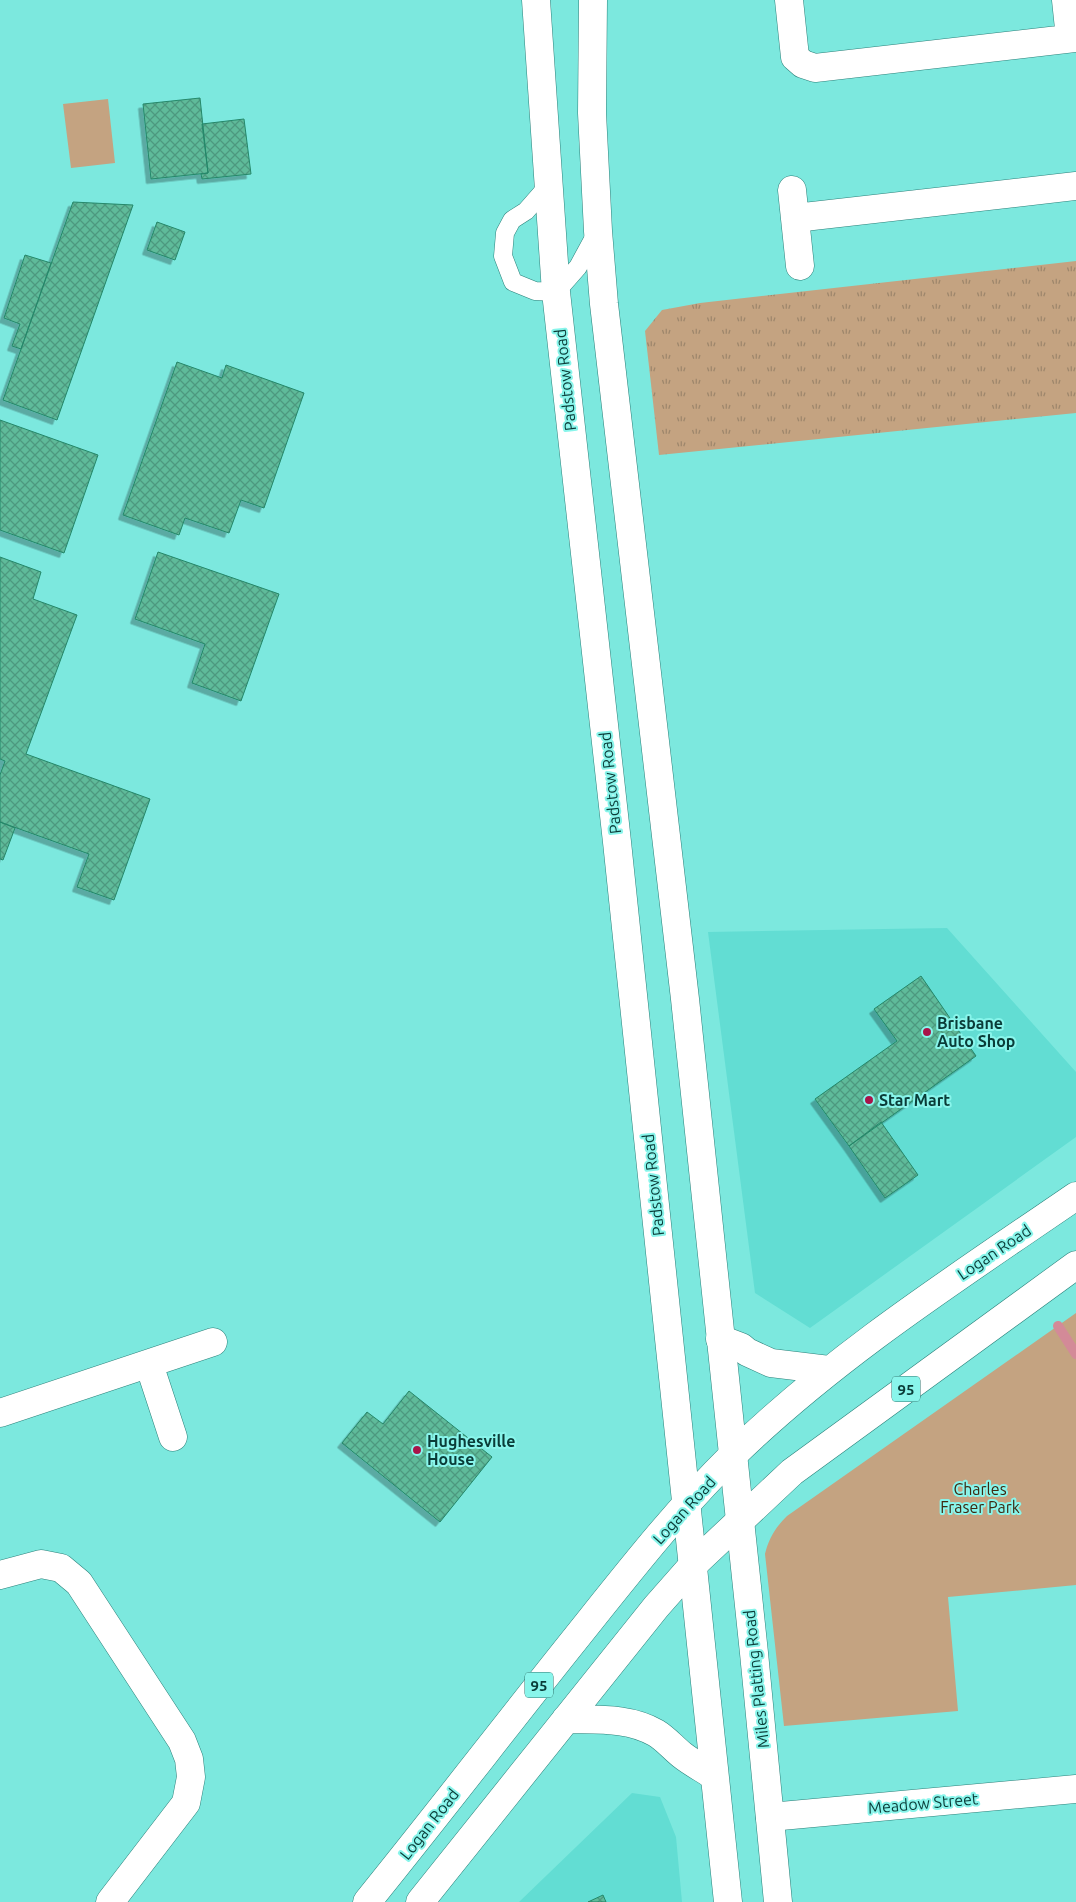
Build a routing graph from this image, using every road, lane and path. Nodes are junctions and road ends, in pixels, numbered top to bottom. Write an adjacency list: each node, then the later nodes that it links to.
1 (536, 0): 7 (main road, Padstow Road)
2 (593, 0): 10 (main road)
3 (789, 0): 5 (main road)
4 (1066, 0): 5 (main road)
5 (1073, 38)
6 (1076, 186): 9 (main road)
7 (547, 187): 12 (main road, Padstow Road); 12 (lane)
8 (792, 190): 9 (main road)
9 (795, 218): 11 (main road)
10 (598, 231): 12 (lane); 15 (main road)
11 (800, 266)
12 (556, 292): 22 (main road, Padstow Road)
13 (1076, 1196): 18 (main road, Logan Road / 95)
14 (1076, 1265): 23 (main road, 95)
15 (720, 1339): 18 (main road); 21 (main road)
16 (213, 1342): 17 (main road)
17 (149, 1364): 19 (main road); 20 (main road)
18 (829, 1370): 21 (main road, Logan Road / 95)
19 (0, 1414)
20 (173, 1437)
21 (734, 1455): 22 (main road, Logan Road / 95); 23 (main road, Miles Platting Road)
22 (686, 1504): 24 (main road, Padstow Road); 31 (main road, Logan Road / 95)
23 (740, 1519): 24 (main road, 95); 29 (main road, Miles Platting Road)
24 (693, 1565): 26 (main road, 95); 27 (main road)
25 (0, 1575): 30 (main road)
26 (566, 1719): 27 (main road); 32 (main road, 95)
27 (714, 1776): 33 (main road)
28 (1076, 1789): 29 (main road, Meadow Street)
29 (770, 1817): 34 (main road, Miles Platting Road)
30 (110, 1902)
31 (367, 1902)
32 (420, 1902)
33 (728, 1902)
34 (778, 1902)

